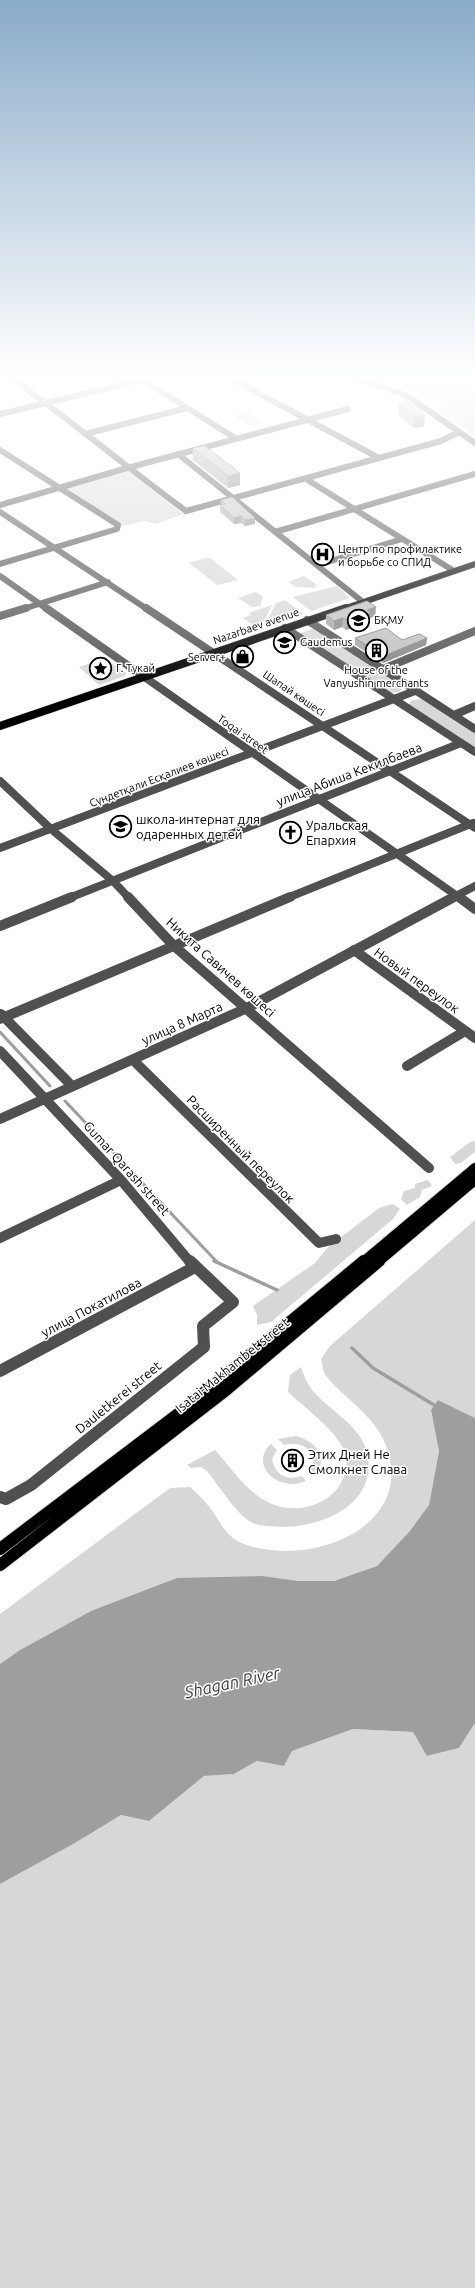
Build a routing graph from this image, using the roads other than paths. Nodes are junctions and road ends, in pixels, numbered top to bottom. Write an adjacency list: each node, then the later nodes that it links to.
1 (56, 485): 8 (street)
2 (72, 485): 8 (street)
3 (150, 485): 9 (street)
4 (216, 485): 9 (street)
5 (285, 485): 9 (street)
6 (315, 485): 11 (street)
7 (437, 485): 11 (street)
8 (61, 488): 10 (street); 15 (street)
9 (234, 499): 13 (street)
10 (0, 505)
11 (352, 509): 13 (street); 14 (street)
12 (0, 512): 15 (street, Шапай көшесі)
13 (275, 532): 18 (street)
14 (402, 539): 18 (street); 19 (street)
15 (56, 549): 16 (street); 21 (street, Шапай көшесі)
16 (0, 564)
17 (475, 564): 19 (main road, Nazarbaev avenue)
18 (318, 566): 22 (street)
19 (454, 571): 22 (main road, Nazarbaev avenue)
20 (0, 576): 23 (street, Toqai street)
21 (108, 582): 23 (street); 28 (street, Шапай көшесі)
22 (363, 602): 25 (main road, Nazarbaev avenue)
23 (39, 604): 24 (street); 30 (street, Toqai street)
24 (0, 616)
25 (308, 620): 26 (main road, Nazarbaev avenue); 29 (street)
26 (285, 628): 28 (main road, Nazarbaev avenue); 32 (street)
27 (475, 632): 29 (street)
28 (214, 653): 30 (main road, Nazarbaev avenue); 36 (street, Шапай көшесі)
29 (383, 669): 31 (street)
30 (143, 677): 35 (main road, Nazarbaev avenue); 40 (street, Toqai street)
31 (415, 691): 32 (street, Сүндетқали Есқалиев көшесі); 34 (street)
32 (392, 699): 36 (street, Сүндетқали Есқалиев көшесі); 38 (street)
33 (475, 706): 34 (street)
34 (454, 715): 37 (street)
35 (0, 726)
36 (323, 726): 40 (street, Сүндетқали Есқалиев көшесі); 41 (street, Шапай көшесі)
37 (475, 729)
38 (462, 744): 39 (street); 41 (street, улица Абиша Кекилбаева)
39 (475, 752)
40 (252, 754): 43 (street, Toqai street); 45 (street, Сүндетқали Есқалиев көшесі)
41 (391, 772): 43 (street, улица Абиша Кекилбаева); 44 (street, Шапай көшесі)
42 (0, 781): 45 (street, Никита Савичев көшесі)
43 (319, 799): 47 (street, Toqai street); 48 (street, улица Абиша Кекилбаева)
44 (473, 825): 47 (street)
45 (51, 829): 46 (street, Сүндетқали Есқалиев көшесі); 48 (street, Никита Савичев көшесі)
46 (0, 848)
47 (397, 854): 50 (street, Toqai street); 53 (street)
48 (113, 881): 52 (street, улица Абиша Кекилбаева); 53 (street, Никита Савичев көшесі)
49 (475, 886): 50 (street, улица 8 Марта)
50 (456, 896): 51 (street, Toqai street); 54 (street, улица 8 Марта)
51 (475, 909)
52 (0, 926)
53 (173, 945): 55 (street, Никита Савичев көшесі); 56 (street)
54 (354, 950): 55 (street, улица 8 Марта); 57 (street, Новый переулок)
55 (246, 1008): 60 (street, улица 8 Марта); 65 (street, Никита Савичев көшесі)
56 (1, 1017): 62 (street)
57 (465, 1031): 58 (street, Новый переулок); 61 (street, Новый переулок)
58 (475, 1038)
59 (0, 1052): 63 (street, Gumar Qarash street)
60 (133, 1060): 62 (street, улица 8 Марта); 70 (street, Расширенный переулок)
61 (407, 1066)
62 (72, 1086): 63 (street, улица 8 Марта)
63 (45, 1098): 64 (street, улица 8 Марта); 67 (street, Gumar Qarash street)
64 (0, 1119)
65 (429, 1168)
66 (475, 1168): 75 (main road, Isatai-Makhambet street)
67 (121, 1180): 69 (street); 71 (street, Gumar Qarash street)
68 (475, 1180): 76 (main road, Isatai-Makhambet street)
69 (0, 1238)
70 (336, 1239)
71 (195, 1267): 72 (street, Gumar Qarash street); 73 (street, улица Покатилова)
72 (233, 1302): 74 (street, Dauletkerei street)
73 (0, 1371)
74 (0, 1497)
75 (0, 1549)
76 (0, 1565)

